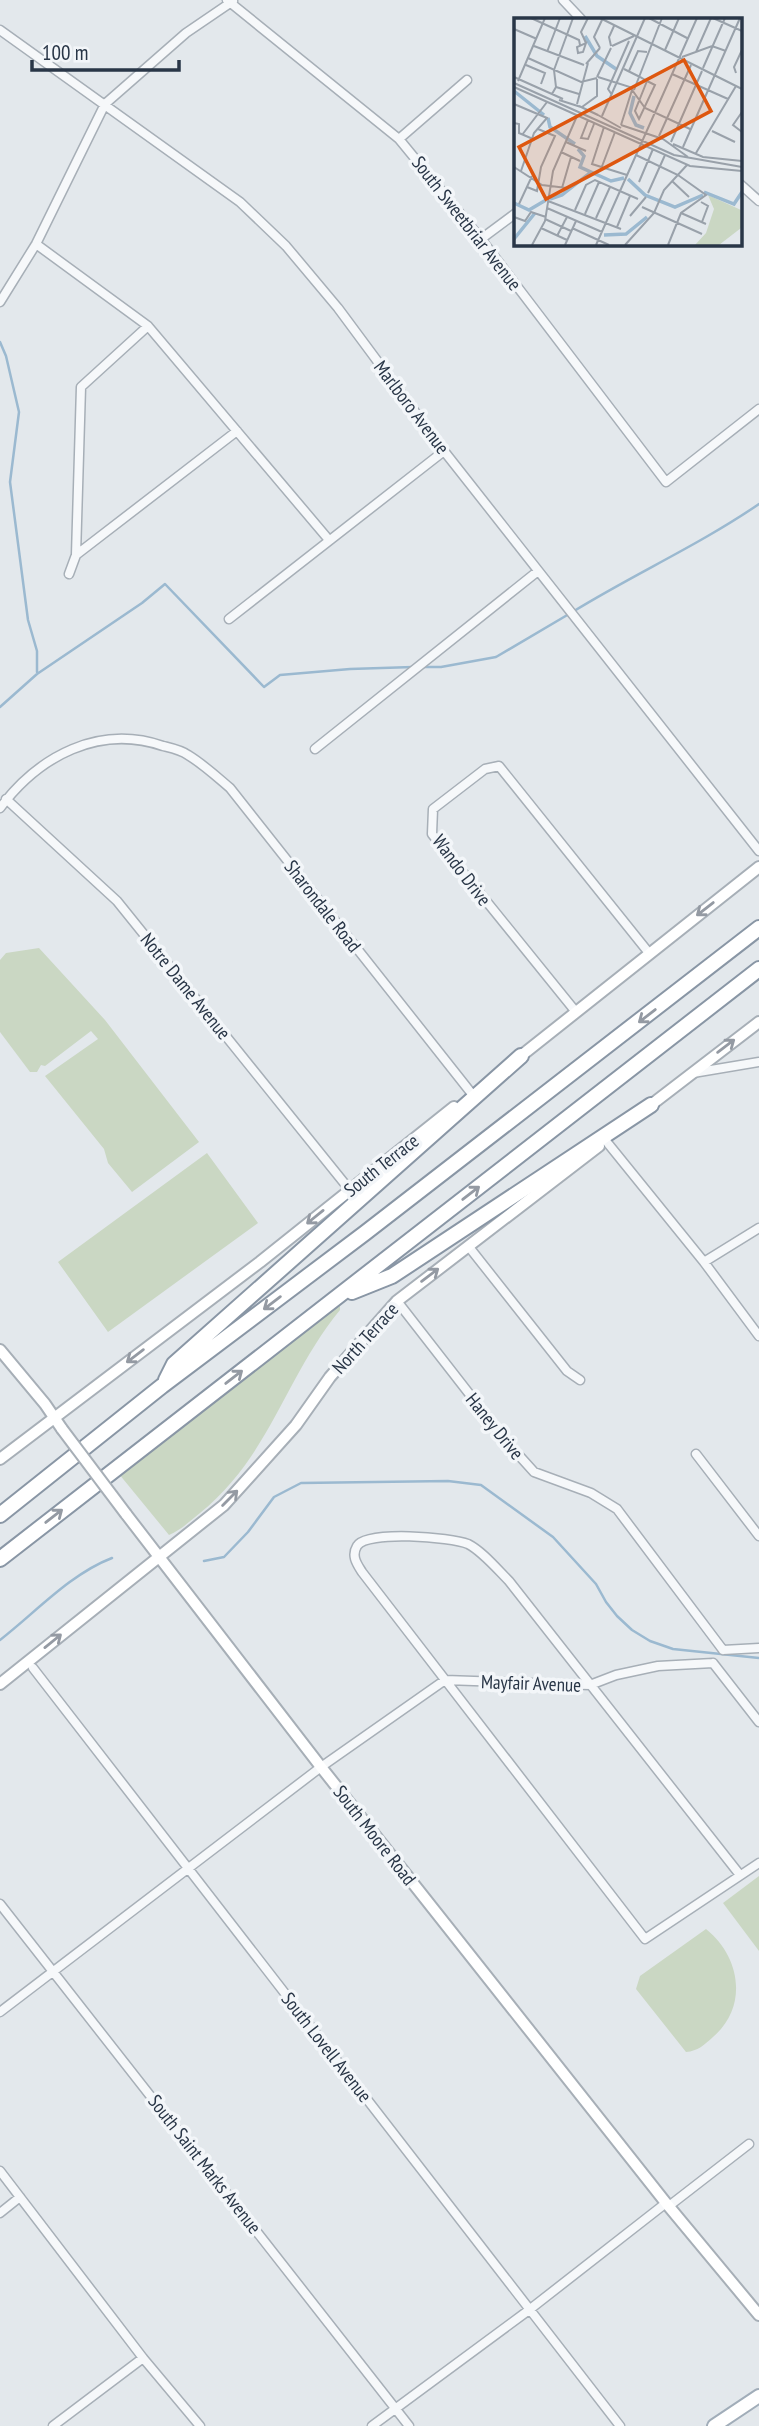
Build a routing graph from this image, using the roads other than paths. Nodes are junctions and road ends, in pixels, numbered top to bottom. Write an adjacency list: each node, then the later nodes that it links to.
1 (231, 0): 6 (street); 7 (street, South Sweetbriar Avenue)
2 (564, 0): 3 (street)
3 (580, 18)
4 (0, 30): 6 (street, Marlboro Avenue)
5 (467, 80): 7 (street)
6 (105, 104): 12 (street); 17 (street, Marlboro Avenue)
7 (400, 139): 11 (street, South Sweetbriar Avenue)
8 (742, 186): 9 (street)
9 (759, 201)
10 (514, 214): 11 (street)
11 (481, 239): 15 (street, South Sweetbriar Avenue)
12 (36, 244): 13 (street); 14 (street)
13 (0, 302)
14 (148, 327): 16 (street); 19 (street)
15 (759, 410)
16 (237, 431): 18 (street); 19 (street)
17 (444, 451): 18 (street); 20 (street, Marlboro Avenue)
18 (329, 540): 22 (street)
19 (76, 555): 21 (street)
20 (538, 571): 23 (street); 26 (street, Marlboro Avenue)
21 (69, 574)
22 (229, 620)
23 (315, 748)
24 (6, 799): 25 (street, Sharondale Road); 36 (street, Sharondale Road); 39 (street, Notre Dame Avenue)
25 (0, 808)
26 (759, 851)
27 (759, 867): 29 (street, South Terrace, one-way to 29)
28 (759, 928): 48 (highway, one-way to 48)
29 (649, 953): 31 (street, South Terrace); 31 (street, Wando Drive)
30 (759, 969): 43 (highway, one-way to 30)
31 (576, 1012): 33 (street, South Terrace)
32 (759, 1022): 35 (street, North Terrace, one-way to 32)
33 (521, 1056): 36 (street, South Terrace); 48 (highway)
34 (759, 1062): 35 (street)
35 (690, 1073): 37 (street, North Terrace)
36 (471, 1094): 39 (street, South Terrace)
37 (651, 1105): 38 (street, North Terrace); 43 (highway)
38 (606, 1141): 41 (street, North Terrace); 42 (street)
39 (349, 1189): 49 (street, South Terrace, one-way to 49)
40 (759, 1228): 42 (street)
41 (468, 1247): 44 (street, North Terrace, one-way to 41); 47 (street)
42 (704, 1262): 45 (street)
43 (335, 1299): 55 (highway, one-way to 43)
44 (397, 1301): 54 (street, North Terrace, one-way to 44); 57 (street, Haney Drive)
45 (759, 1336)
46 (0, 1350): 49 (street, South Moore Road)
47 (580, 1380)
48 (162, 1386): 52 (highway)
49 (53, 1417): 51 (street, South Terrace); 54 (street, South Moore Road, bridge)
50 (696, 1454): 53 (street)
51 (0, 1459)
52 (0, 1515)
53 (759, 1536)
54 (158, 1557): 61 (street, North Terrace, one-way to 54); 64 (street, South Moore Road)
55 (0, 1559)
56 (759, 1647): 57 (street)
57 (723, 1650): 58 (street)
58 (713, 1663): 62 (street, Mayfair Avenue); 63 (street)
59 (33, 1668): 66 (street, South Lovell Avenue)
60 (445, 1679): 62 (street, Mayfair Avenue); 62 (street); 64 (street); 67 (street)
61 (0, 1684)
62 (590, 1685): 67 (street)
63 (759, 1722)
64 (321, 1767): 66 (street); 74 (street, South Moore Road)
65 (759, 1863): 67 (street)
66 (189, 1869): 69 (street); 76 (street, South Lovell Avenue)
67 (740, 1875)
68 (0, 1904): 69 (street, South Saint Marks Avenue)
69 (55, 1971): 70 (street); 80 (street, South Saint Marks Avenue)
70 (0, 2012)
71 (749, 2144): 74 (street)
72 (0, 2171): 73 (street)
73 (20, 2197): 75 (street); 78 (street)
74 (668, 2204): 76 (street); 77 (street, South Moore Road)
75 (0, 2213)
76 (529, 2310): 80 (street); 85 (street, South Lovell Avenue)
77 (759, 2315)
78 (143, 2358): 81 (street); 82 (street)
79 (759, 2396): 86 (main road)
80 (395, 2408): 83 (street); 84 (street, South Saint Marks Avenue)
81 (53, 2426)
82 (200, 2426)
83 (372, 2426)
84 (409, 2426)
85 (620, 2426)
86 (714, 2426)

